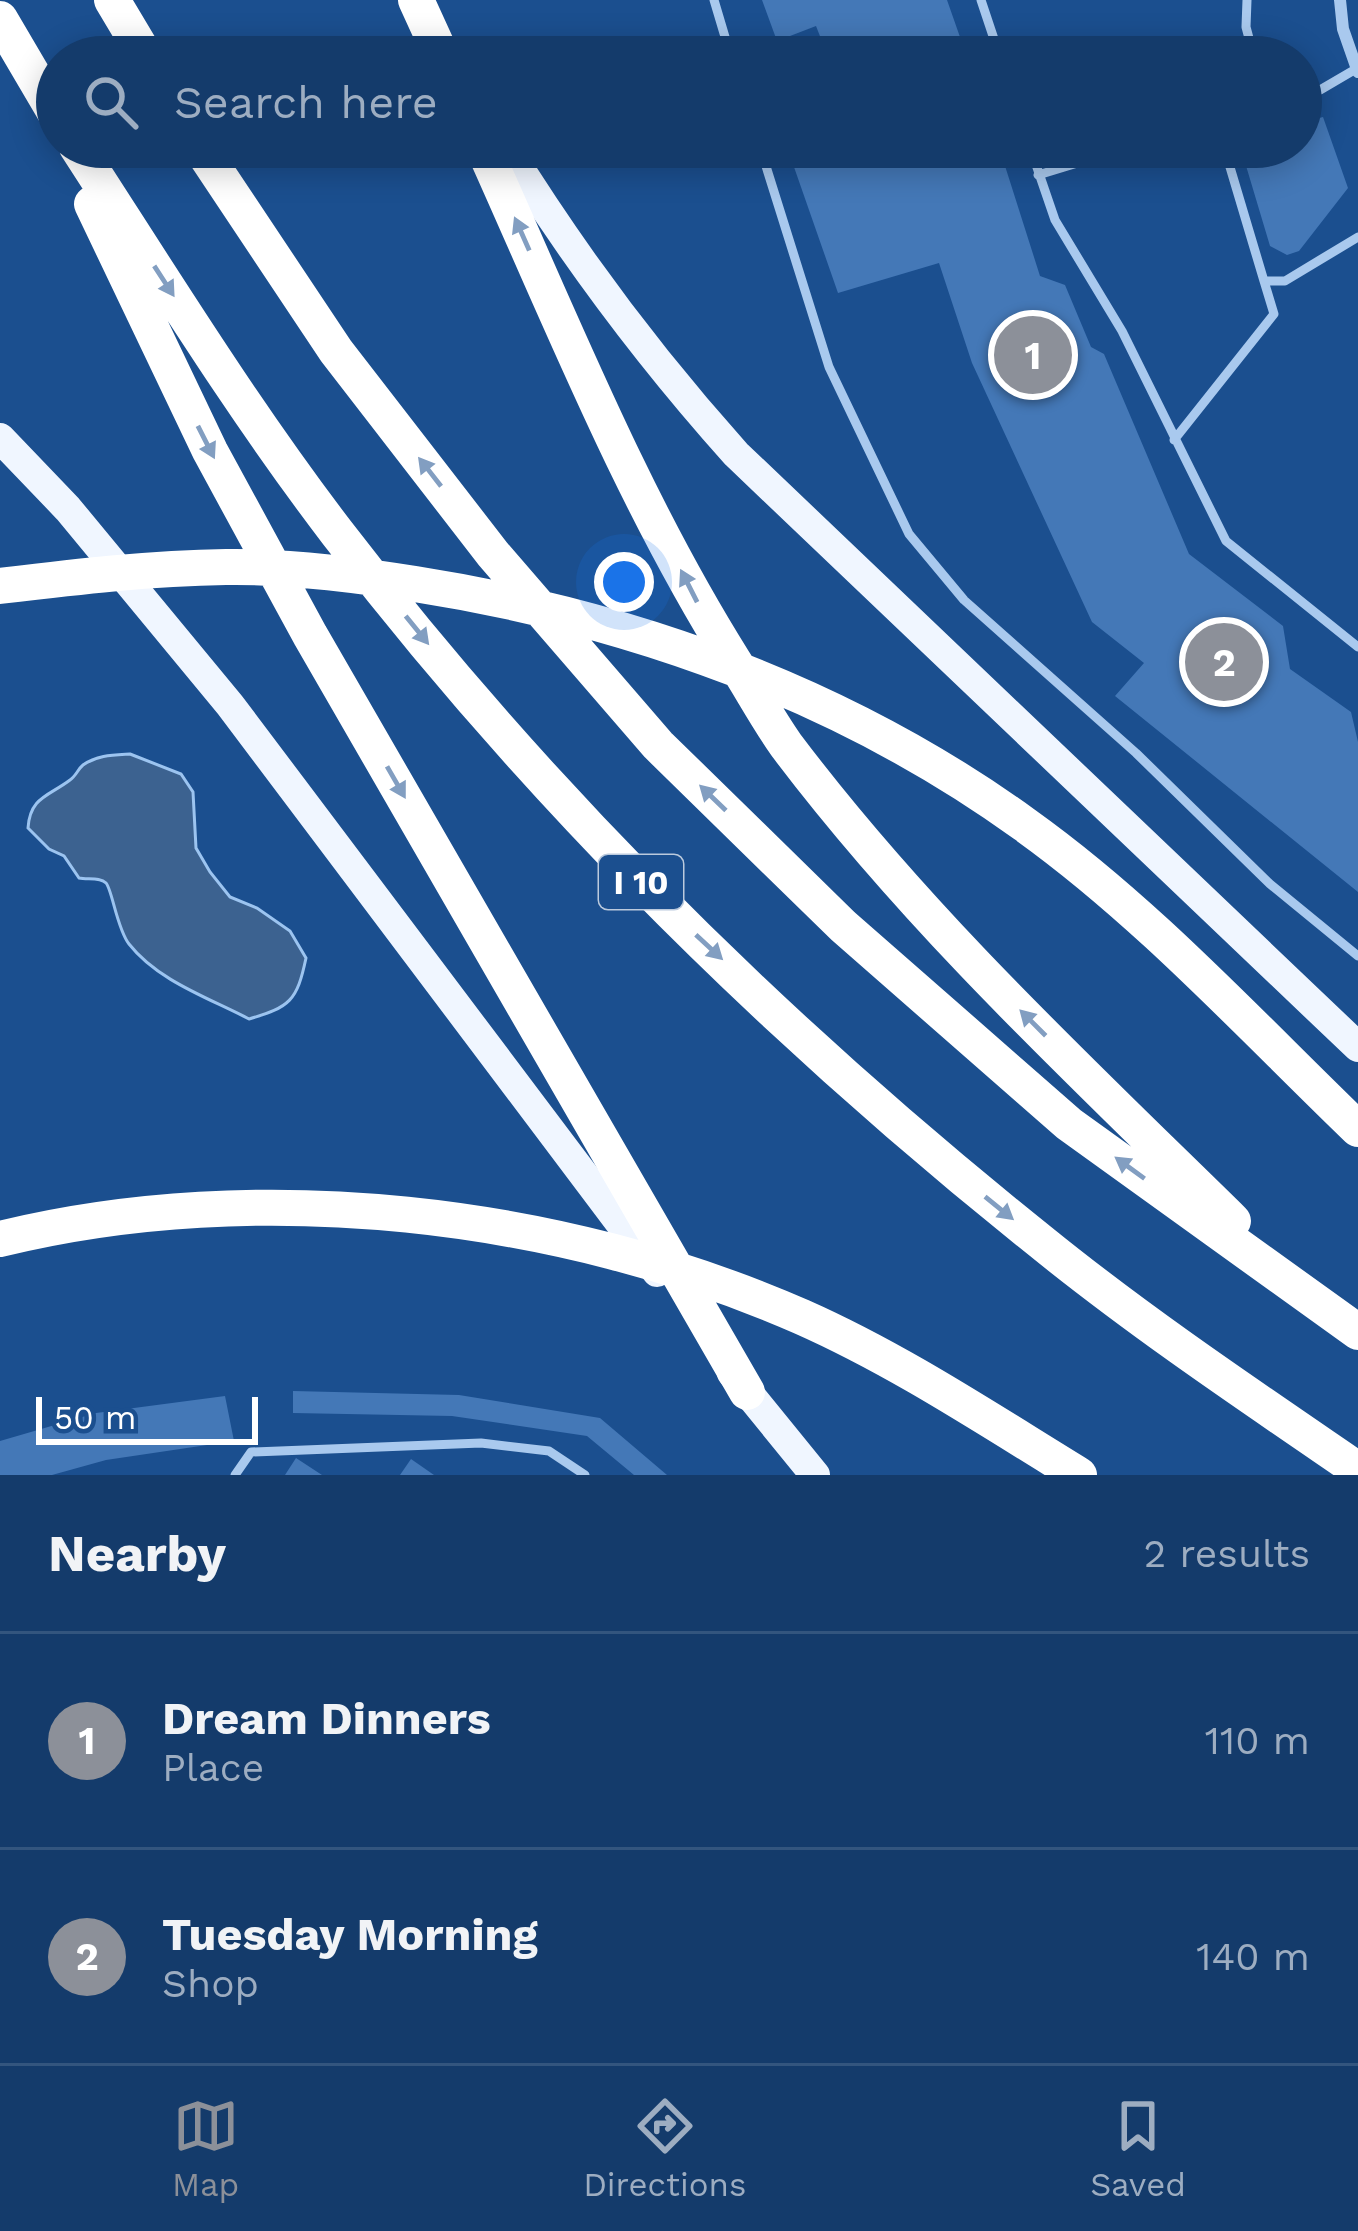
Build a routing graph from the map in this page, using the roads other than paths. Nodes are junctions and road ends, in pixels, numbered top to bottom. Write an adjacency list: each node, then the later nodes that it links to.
1 (112, 0): 8 (highway)
2 (420, 0): 9 (highway); 10 (main road)
3 (714, 0): 11 (lane)
4 (981, 0): 12 (lane)
5 (1247, 0): 13 (lane)
6 (1340, 0): 15 (street)
7 (0, 19): 14 (highway)
8 (133, 36)
9 (434, 36)
10 (441, 36)
11 (725, 36)
12 (993, 36)
13 (1248, 36)
14 (26, 67): 16 (highway); 17 (highway)
15 (1357, 70): 18 (lane)
16 (36, 83)
17 (36, 88)
18 (1322, 89)
19 (74, 168): 41 (highway, one-way to 41)
20 (91, 168): 42 (highway, I 10, one-way to 42)
21 (214, 168): 39 (highway, one-way to 21)
22 (493, 168): 39 (highway, one-way to 22)
23 (519, 168): 36 (main road)
24 (767, 168): 35 (lane)
25 (1036, 168): 28 (lane)
26 (1061, 168): 28 (lane)
27 (1230, 168): 30 (lane)
28 (1038, 175): 32 (lane)
29 (1358, 237): 30 (lane)
30 (1264, 280): 32 (lane)
31 (0, 438): 41 (main road)
32 (1174, 440): 34 (lane)
33 (0, 586): 37 (highway)
34 (1358, 647)
35 (1358, 956)
36 (1358, 1047)
37 (1358, 1129)
38 (0, 1239): 46 (highway)
39 (1326, 1311): 40 (highway)
40 (1358, 1333)
41 (747, 1392): 45 (main road)
42 (1358, 1470)
43 (236, 1475): 44 (lane)
44 (586, 1475)
45 (815, 1475)
46 (1079, 1475)

